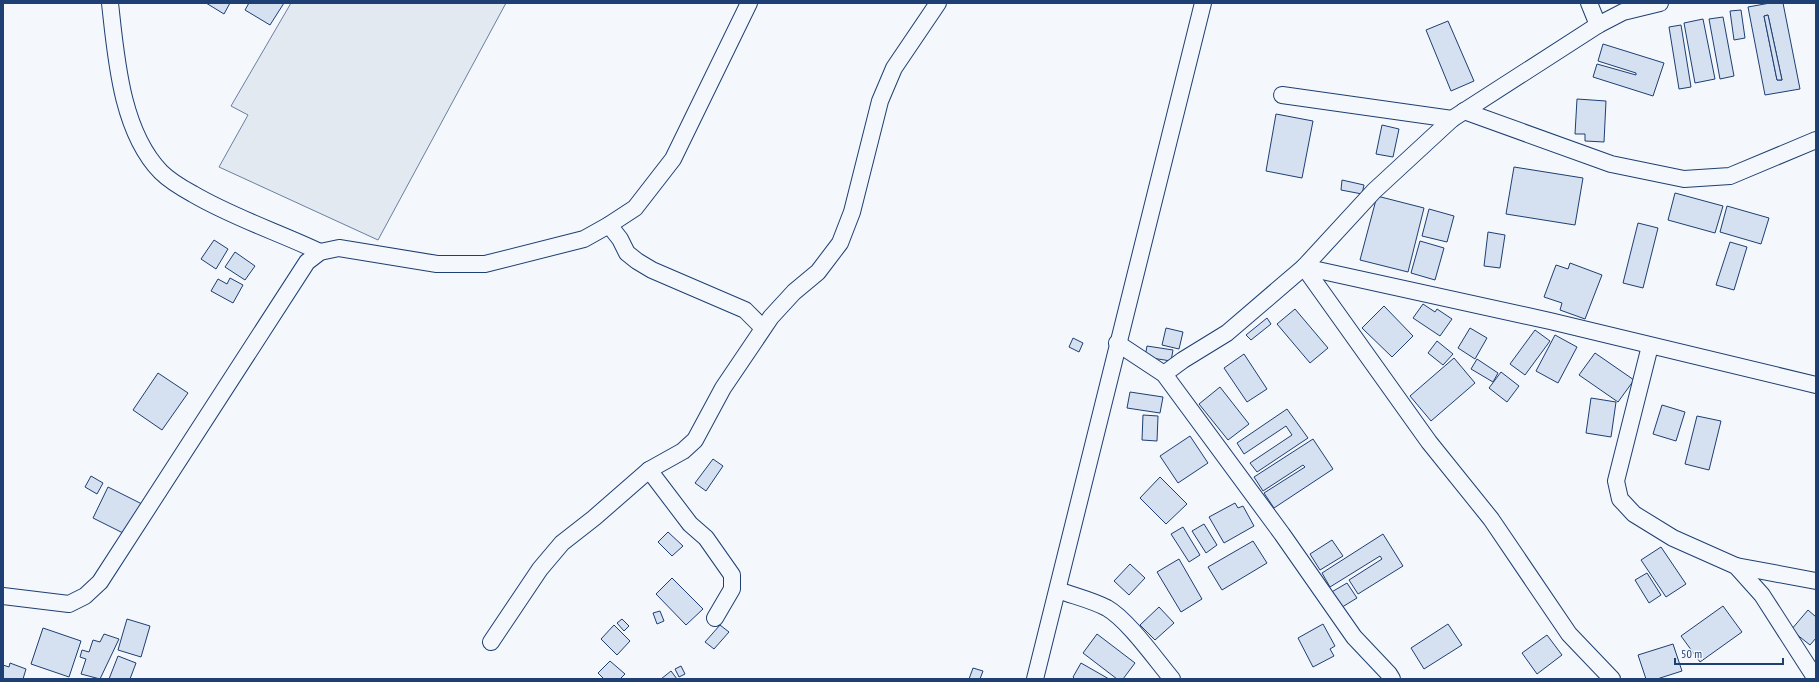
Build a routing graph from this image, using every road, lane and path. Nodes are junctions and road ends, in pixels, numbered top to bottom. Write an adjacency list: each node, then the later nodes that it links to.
1 (110, 3): 12 (street)
2 (750, 3): 11 (street)
3 (938, 3): 14 (street)
4 (1203, 3): 15 (street)
5 (1589, 3): 7 (street)
6 (1660, 3): 7 (street)
7 (1598, 25): 9 (street)
8 (1282, 95): 9 (street)
9 (1458, 115): 10 (street); 13 (street)
10 (1816, 140)
11 (609, 225): 12 (street); 14 (street)
12 (320, 252): 23 (street)
13 (1304, 267): 16 (street); 17 (street); 29 (street)
14 (763, 328): 19 (street)
15 (1117, 343): 17 (street); 22 (street)
16 (1650, 346): 18 (street); 20 (street)
17 (1164, 374): 28 (street)
18 (1816, 386)
19 (649, 470): 24 (street); 25 (street)
20 (1736, 566): 21 (street); 30 (street)
21 (1816, 581)
22 (1058, 590): 26 (street); 27 (street)
23 (3, 596)
24 (715, 618)
25 (492, 642)
26 (1035, 679)
27 (1172, 679)
28 (1392, 679)
29 (1612, 679)
30 (1816, 679)

